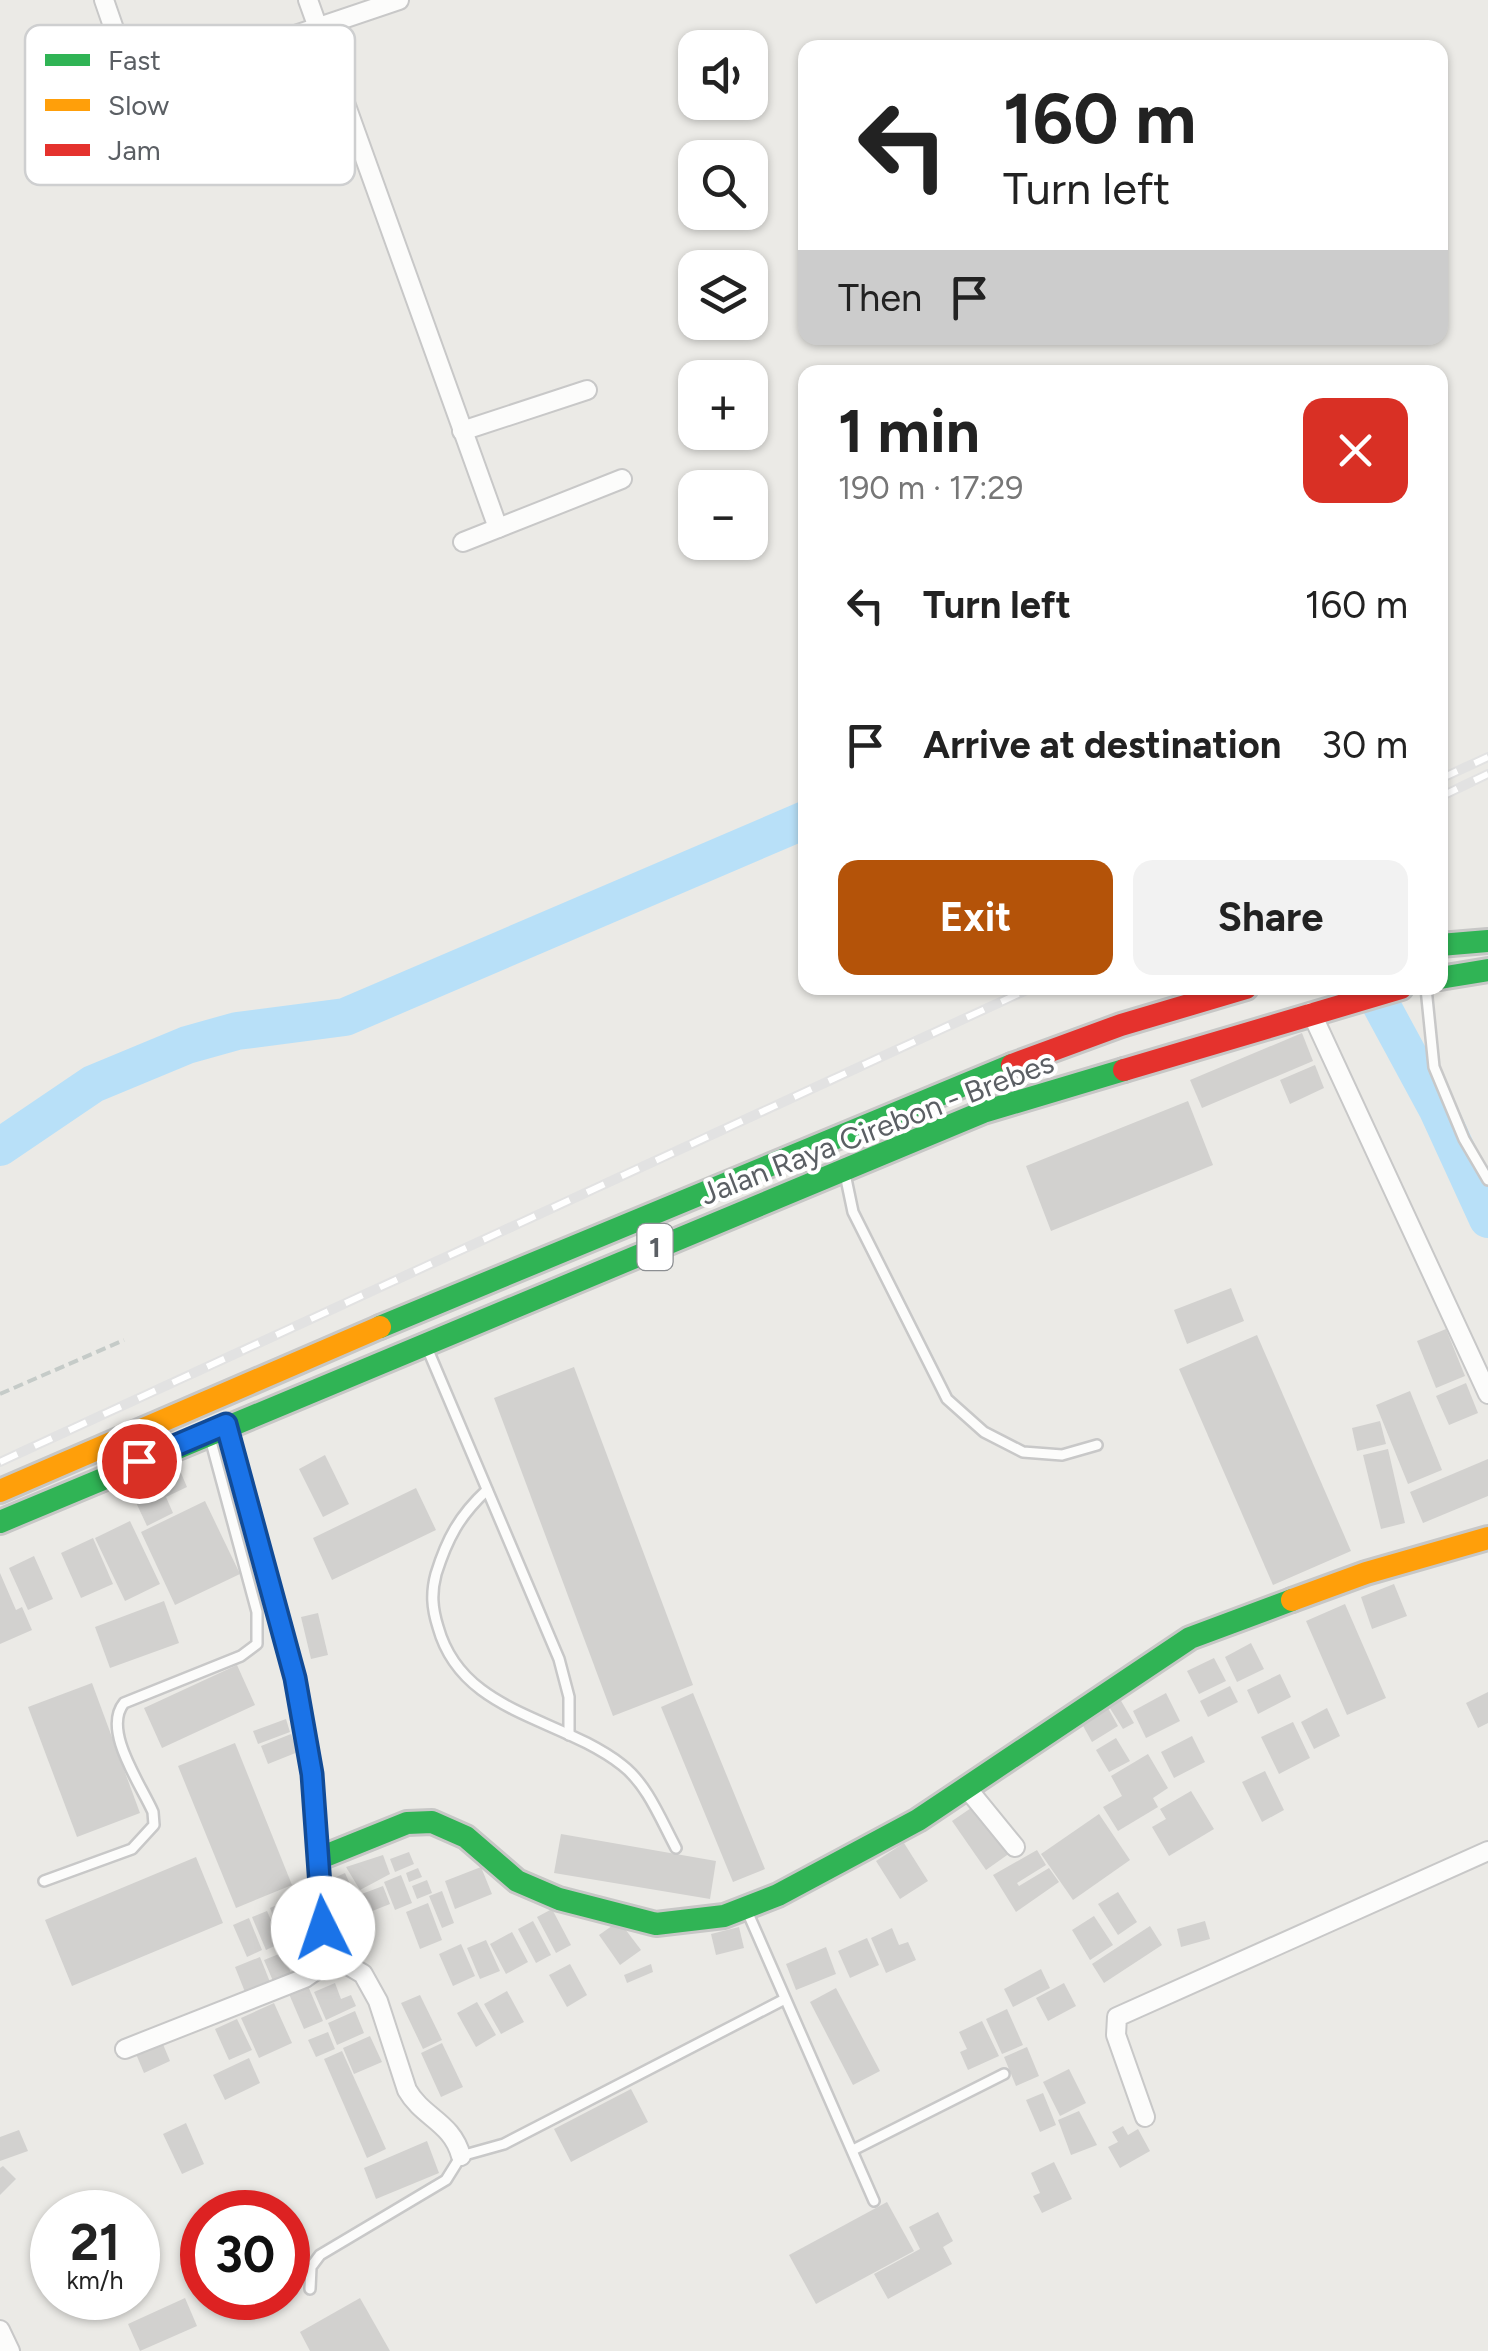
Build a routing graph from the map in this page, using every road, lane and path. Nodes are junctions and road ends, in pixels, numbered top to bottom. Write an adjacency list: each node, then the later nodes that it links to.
1 (104, 0): 4 (street)
2 (308, 0): 5 (street)
3 (398, 0): 6 (street)
4 (113, 25)
5 (317, 25)
6 (330, 25)
7 (355, 130): 9 (street)
8 (587, 390): 9 (street)
9 (462, 430): 11 (street)
10 (622, 479): 11 (street)
11 (498, 528): 12 (street)
12 (463, 542)
13 (1488, 941): 14 (main road)
14 (1448, 944)
15 (1488, 970): 16 (main road)
16 (1448, 977)
17 (1224, 995): 21 (main road, Jalan Raya Cirebon - Brebes / 1)
18 (1376, 995): 20 (main road, Jalan Raya Cirebon - Brebes / 1)
19 (1427, 995): 23 (lane)
20 (1317, 1011): 22 (main road, Jalan Raya Cirebon - Brebes / 1); 27 (street)
21 (830, 1141): 22 (lane); 31 (main road, Jalan Raya Cirebon - Brebes / 1)
22 (844, 1170): 25 (main road, Jalan Raya Cirebon - Brebes / 1); 29 (lane)
23 (1488, 1180)
24 (124, 1340): 26 (path)
25 (424, 1342): 28 (main road, Jalan Raya Cirebon - Brebes / 1); 30 (lane)
26 (0, 1394)
27 (1488, 1394)
28 (217, 1427): 32 (main road, Jalan Raya Cirebon - Brebes / 1); 39 (street); 40 (lane)
29 (1097, 1445)
30 (487, 1490): 34 (lane); 34 (lane)
31 (0, 1491)
32 (0, 1522)
33 (1488, 1538): 35 (main road)
34 (568, 1735): 37 (lane)
35 (966, 1787): 36 (street); 41 (main road)
36 (1014, 1847)
37 (676, 1848)
38 (1488, 1850): 46 (street)
39 (320, 1858): 41 (main road); 42 (street)
40 (44, 1881)
41 (746, 1909): 43 (lane)
42 (324, 1950): 44 (street); 48 (street)
43 (783, 2000): 47 (lane); 48 (lane)
44 (125, 2049)
45 (1004, 2074): 47 (lane)
46 (1146, 2117)
47 (854, 2150): 49 (lane)
48 (461, 2156): 50 (lane)
49 (874, 2201)
50 (310, 2288)
51 (0, 2330): 52 (street)
52 (10, 2351)

